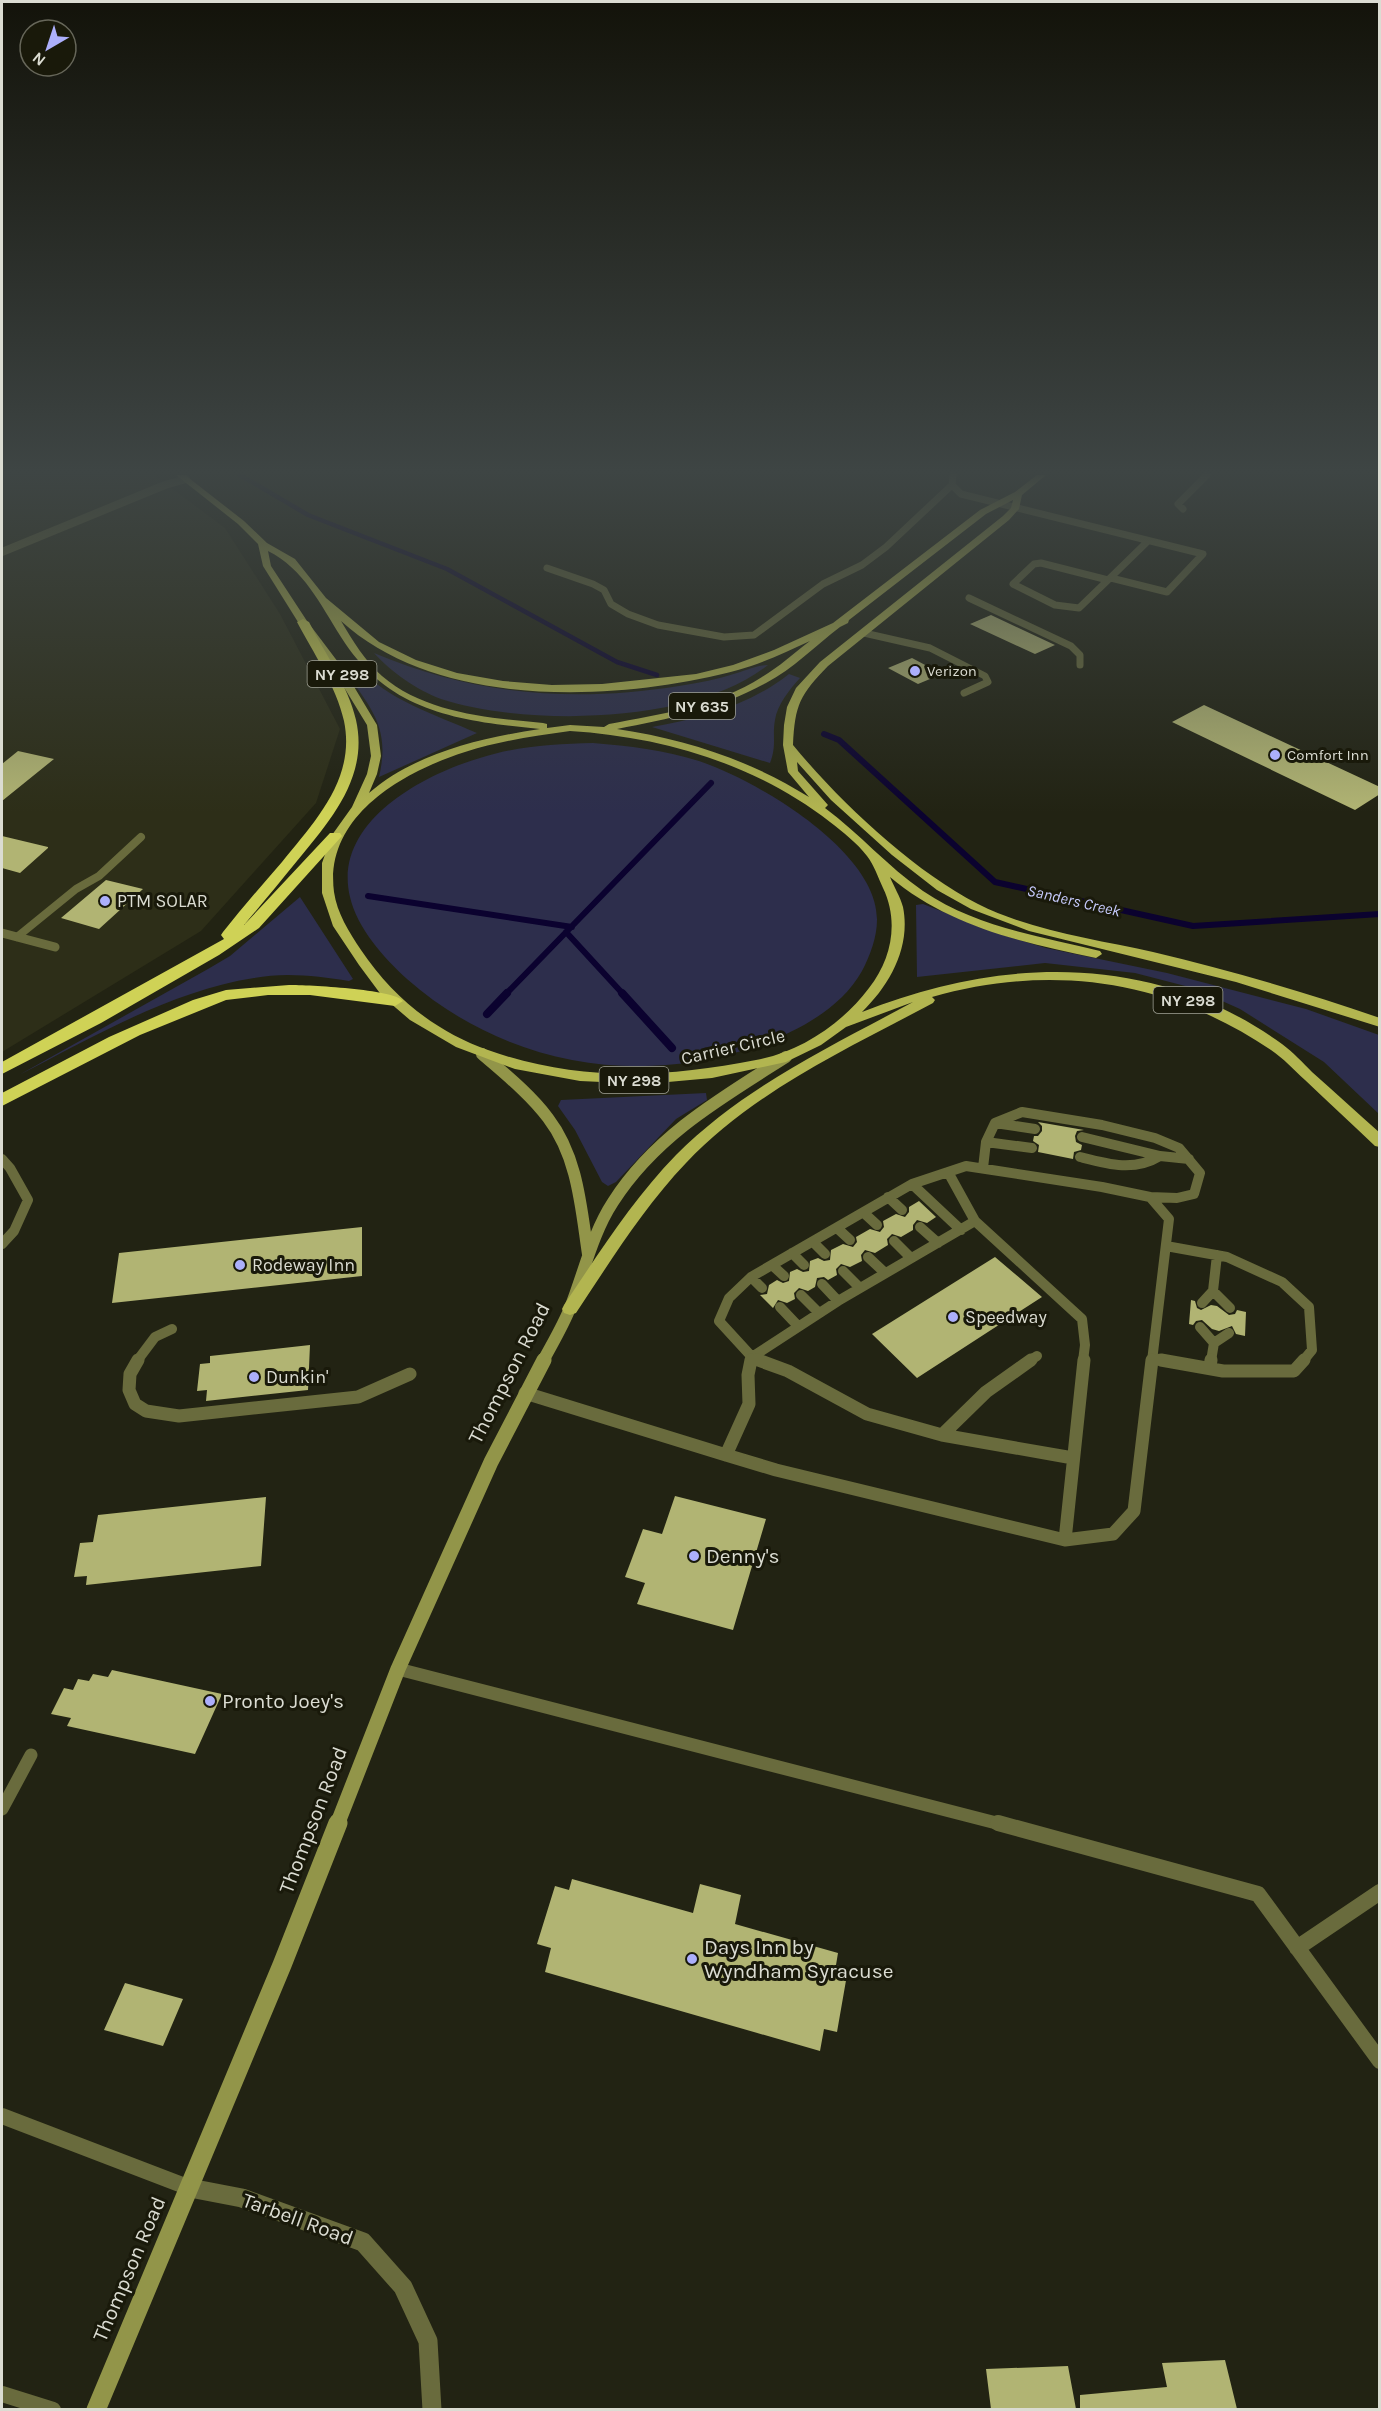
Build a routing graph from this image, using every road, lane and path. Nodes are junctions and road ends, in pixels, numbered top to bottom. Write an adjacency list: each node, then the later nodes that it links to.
1 (281, 588): 14 (main road, NY 298)
2 (313, 588): 11 (main road, NY 298)
3 (599, 588): 4 (lane)
4 (818, 588)
5 (887, 588): 13 (main road, NY 635)
6 (919, 588): 15 (main road)
7 (1020, 588): 8 (lane)
8 (1101, 588)
9 (1147, 588): 10 (lane)
10 (1171, 588)
11 (320, 597): 13 (main road); 18 (main road, NY 298)
12 (969, 598): 16 (lane)
13 (845, 621): 19 (main road, NY 635)
14 (303, 622): 21 (main road, NY 298); 29 (highway)
15 (864, 633): 17 (lane); 20 (main road)
16 (1080, 665)
17 (964, 693)
18 (570, 728): 19 (main road, Carrier Circle / NY 298); 21 (main road, Carrier Circle)
19 (598, 729): 22 (main road, Carrier Circle / NY 298)
20 (788, 745): 22 (main road); 30 (main road)
21 (353, 814): 23 (main road, Carrier Circle / NY 298)
22 (831, 817): 25 (main road, Carrier Circle / NY 298)
23 (335, 836): 29 (highway); 32 (main road, Carrier Circle / NY 298)
24 (141, 837): 27 (lane)
25 (876, 859): 30 (main road, NY 298); 34 (main road, Carrier Circle)
26 (2, 933): 27 (street)
27 (17, 937): 28 (street)
28 (55, 947)
29 (214, 952): 37 (highway)
30 (1256, 984): 33 (main road, NY 298)
31 (952, 987): 34 (main road, NY 298); 43 (main road, NY 298); 87 (main road)
32 (394, 1001): 35 (main road, Carrier Circle / NY 298); 38 (highway)
33 (1380, 1023)
34 (831, 1031): 36 (main road, Carrier Circle / NY 298)
35 (483, 1054): 36 (main road, Carrier Circle / NY 298); 69 (street, Thompson Road)
36 (786, 1057): 69 (street, Thompson Road)
37 (2, 1069)
38 (2, 1100)
39 (995, 1123): 40 (lane); 42 (lane); 47 (lane)
40 (1035, 1129)
41 (1082, 1137): 45 (lane)
42 (986, 1142): 44 (lane); 49 (lane)
43 (1380, 1142)
44 (1032, 1148)
45 (1160, 1156): 46 (lane); 47 (lane)
46 (1080, 1157)
47 (1189, 1159): 53 (lane)
48 (2, 1160): 65 (lane)
49 (983, 1168): 50 (lane); 53 (lane)
50 (948, 1172): 51 (lane); 56 (lane)
51 (912, 1184): 52 (lane); 60 (lane)
52 (888, 1197): 54 (lane); 55 (lane)
53 (1150, 1197): 66 (lane)
54 (902, 1210)
55 (864, 1213): 57 (lane); 59 (lane)
56 (975, 1221): 60 (lane); 103 (lane)
57 (877, 1225)
58 (920, 1227): 64 (lane)
59 (837, 1228): 61 (lane); 63 (lane)
60 (961, 1230): 64 (lane)
61 (850, 1240)
62 (894, 1241): 72 (lane)
63 (813, 1242): 67 (lane); 68 (lane)
64 (938, 1243): 72 (lane)
65 (2, 1244)
66 (1166, 1246): 70 (lane); 97 (lane)
67 (792, 1253): 73 (lane); 74 (lane)
68 (825, 1254)
69 (588, 1255): 87 (street, Thompson Road)
70 (1217, 1255): 82 (lane); 98 (lane)
71 (868, 1257): 76 (lane)
72 (912, 1258): 76 (lane)
73 (772, 1265): 77 (lane); 78 (lane)
74 (804, 1265)
75 (843, 1271): 81 (lane)
76 (885, 1273): 81 (lane)
77 (784, 1276)
78 (751, 1277): 80 (lane); 96 (lane)
79 (822, 1284): 84 (lane)
80 (762, 1288)
81 (860, 1288): 84 (lane)
82 (1213, 1291): 85 (lane); 88 (lane)
83 (801, 1295): 89 (lane)
84 (838, 1301): 89 (lane)
85 (1202, 1303)
86 (780, 1307): 90 (lane)
87 (570, 1308): 100 (street, Thompson Road)
88 (1230, 1308)
89 (819, 1313): 90 (lane)
90 (798, 1326): 96 (lane)
91 (1200, 1327): 94 (lane)
92 (172, 1329): 99 (lane)
93 (1229, 1333): 94 (lane)
94 (1214, 1343): 98 (lane)
95 (1037, 1356): 101 (lane)
96 (752, 1357): 101 (lane); 102 (lane)
97 (1153, 1358): 98 (lane); 104 (lane)
98 (1210, 1368)
99 (410, 1374)
100 (525, 1393): 102 (lane); 105 (street, Thompson Road)
101 (942, 1435): 103 (lane)
102 (726, 1455): 104 (lane)
103 (1073, 1458): 104 (lane)
104 (1065, 1540)
105 (398, 1669): 109 (lane); 112 (street, Thompson Road)
106 (32, 1755): 107 (lane)
107 (2, 1809)
108 (1380, 1892): 109 (lane)
109 (1297, 1948): 110 (lane)
110 (1380, 2061)
111 (2, 2116): 112 (lane)
112 (190, 2188): 115 (street, Thompson Road); 116 (street, Tarbell Road)
113 (2, 2394): 114 (lane)
114 (53, 2409)
115 (96, 2409)
116 (432, 2409)

